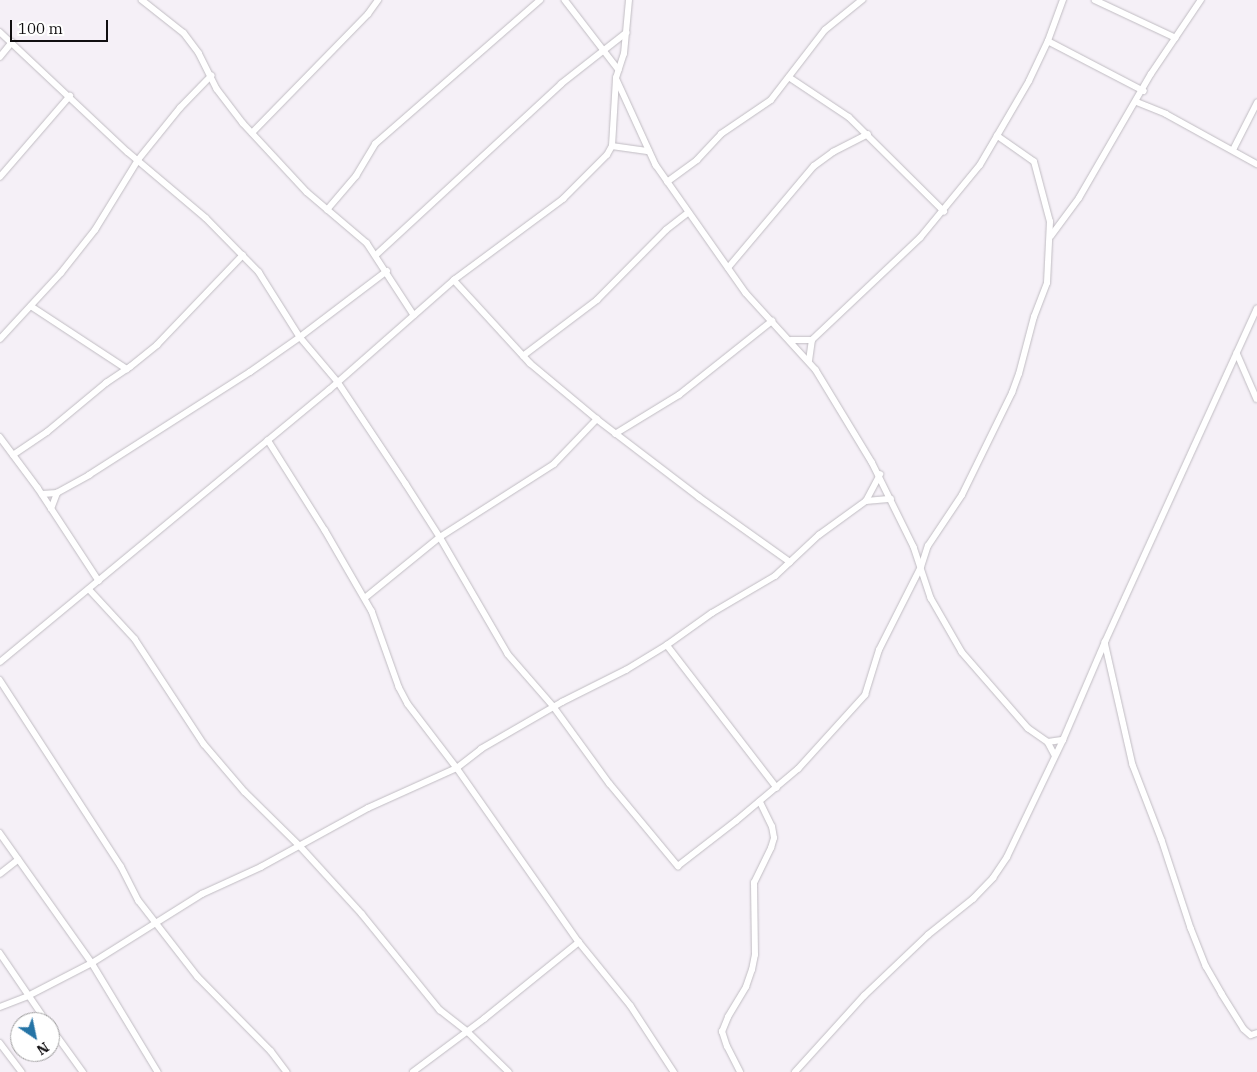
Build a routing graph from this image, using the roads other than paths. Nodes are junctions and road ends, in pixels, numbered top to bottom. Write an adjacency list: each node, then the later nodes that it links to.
1 (142, 0): 18 (street)
2 (378, 0): 25 (street)
3 (540, 0): 35 (street)
4 (565, 0): 15 (street)
5 (629, 0): 11 (street)
6 (862, 0): 19 (street)
7 (1063, 0): 13 (street)
8 (1095, 0): 12 (street)
9 (1202, 0): 12 (street)
10 (0, 32): 14 (street)
11 (626, 33): 15 (street); 17 (street)
12 (1176, 38): 21 (street)
13 (1048, 41): 21 (street); 27 (street)
14 (12, 42): 16 (street); 22 (street)
15 (603, 51): 17 (street); 40 (street)
16 (0, 57)
17 (619, 70): 20 (street)
18 (210, 76): 25 (street); 31 (street)
19 (789, 77): 26 (street); 34 (street)
20 (616, 78): 28 (street); 29 (street)
21 (1144, 91): 23 (street)
22 (70, 96): 31 (street); 33 (street)
23 (1137, 102): 30 (street); 38 (street)
24 (1257, 104): 30 (street)
25 (252, 133): 35 (street)
26 (868, 134): 36 (street); 41 (street)
27 (997, 136): 36 (street); 38 (street)
28 (612, 146): 29 (street); 43 (street)
29 (649, 150): 34 (street)
30 (1233, 150): 32 (street)
31 (138, 160): 39 (street); 44 (street)
32 (1257, 164)
33 (0, 177)
34 (668, 182): 37 (street)
35 (327, 210): 40 (street)
36 (944, 211): 51 (street)
37 (688, 213): 41 (street); 53 (street)
38 (1051, 237): 71 (street)
39 (243, 255): 48 (street); 55 (street)
40 (376, 255): 42 (street)
41 (728, 268): 47 (street)
42 (387, 271): 46 (street); 48 (street)
43 (454, 280): 46 (street); 53 (street)
44 (31, 306): 49 (street); 55 (street)
45 (1257, 309): 52 (street)
46 (414, 315): 56 (street)
47 (772, 321): 50 (street); 59 (street)
48 (300, 338): 56 (street); 64 (street)
49 (0, 340)
50 (791, 340): 51 (street); 54 (street)
51 (812, 340): 54 (street)
52 (1237, 353): 57 (street); 75 (street)
53 (523, 356): 58 (street)
54 (809, 361): 63 (street)
55 (127, 369): 62 (street)
56 (338, 382): 61 (street); 69 (street)
57 (1257, 399)
58 (597, 419): 59 (street); 69 (street)
59 (615, 434): 70 (street)
60 (0, 437): 62 (street)
61 (268, 440): 72 (street); 74 (street)
62 (13, 455): 65 (street)
63 (880, 475): 66 (street); 67 (street)
64 (57, 493): 65 (street); 68 (street)
65 (42, 494): 68 (street)
66 (891, 499): 67 (street); 71 (street)
67 (866, 501): 70 (street)
68 (51, 509): 72 (street)
69 (440, 537): 74 (street); 79 (street)
70 (790, 562): 76 (street)
71 (921, 567): 81 (street); 84 (street)
72 (99, 581): 73 (street)
73 (89, 589): 77 (street); 87 (street)
74 (365, 598): 83 (street)
75 (1105, 642): 80 (street); 98 (street)
76 (667, 645): 79 (street); 84 (street)
77 (0, 662)
78 (0, 680): 90 (street)
79 (554, 707): 83 (street); 85 (street)
80 (1063, 740): 81 (street); 82 (street)
81 (1048, 742): 82 (street)
82 (1055, 755): 109 (street)
83 (457, 768): 87 (street); 91 (street)
84 (777, 788): 85 (street)
85 (760, 802): 108 (street)
86 (0, 833): 88 (street)
87 (300, 846): 90 (street); 97 (street)
88 (18, 860): 89 (street); 93 (street)
89 (0, 874)
90 (157, 922): 93 (street); 104 (street)
91 (579, 942): 97 (street); 107 (street)
92 (0, 953): 94 (street)
93 (92, 963): 94 (street); 103 (street)
94 (28, 996): 95 (street); 96 (street)
95 (0, 1007)
96 (40, 1012)
97 (468, 1032): 105 (street); 106 (street)
98 (1257, 1034)
99 (60, 1040): 102 (street)
100 (0, 1043): 101 (street)
101 (22, 1072)
102 (83, 1072)
103 (158, 1072)
104 (288, 1072)
105 (413, 1072)
106 (509, 1072)
107 (674, 1072)
108 (740, 1072)
109 (795, 1072)

